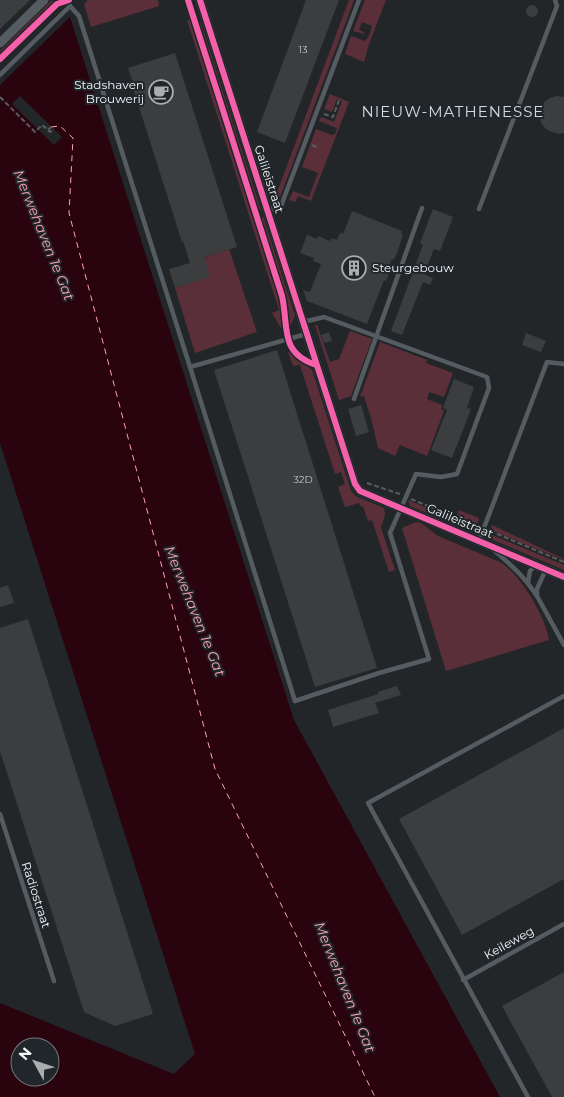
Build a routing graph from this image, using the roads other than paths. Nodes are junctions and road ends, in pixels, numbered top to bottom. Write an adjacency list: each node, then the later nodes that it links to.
1 (44, 0): 6 (street)
2 (200, 0): 10 (street, Galileïstraat)
3 (359, 0): 10 (lane)
4 (555, 0): 9 (lane)
5 (70, 3): 7 (lane); 15 (lane)
6 (0, 44)
7 (0, 75)
8 (422, 208): 13 (lane)
9 (479, 209)
10 (267, 210): 11 (street, Galileïstraat)
11 (302, 322): 12 (street, Galileïstraat); 13 (lane)
12 (306, 334): 15 (lane); 17 (street, Galileïstraat)
13 (378, 337): 16 (lane); 17 (lane)
14 (564, 364): 18 (lane)
15 (190, 367): 17 (lane)
16 (354, 399)
17 (400, 508): 18 (street, Galileïstraat)
18 (479, 541): 19 (street, Galileïstraat)
19 (488, 545): 20 (street, Galileïstraat); 23 (lane)
20 (536, 565): 21 (street, Galileïstraat); 23 (lane)
21 (546, 569): 22 (street, Galileïstraat); 24 (lane)
22 (564, 577)
23 (528, 582): 24 (lane)
24 (537, 596): 25 (lane)
25 (564, 645)
26 (564, 696): 29 (lane)
27 (0, 814): 30 (lane, Radiostraat)
28 (564, 924): 29 (lane, Keileweg)
29 (464, 980): 31 (lane)
30 (54, 981)
31 (528, 1097)

